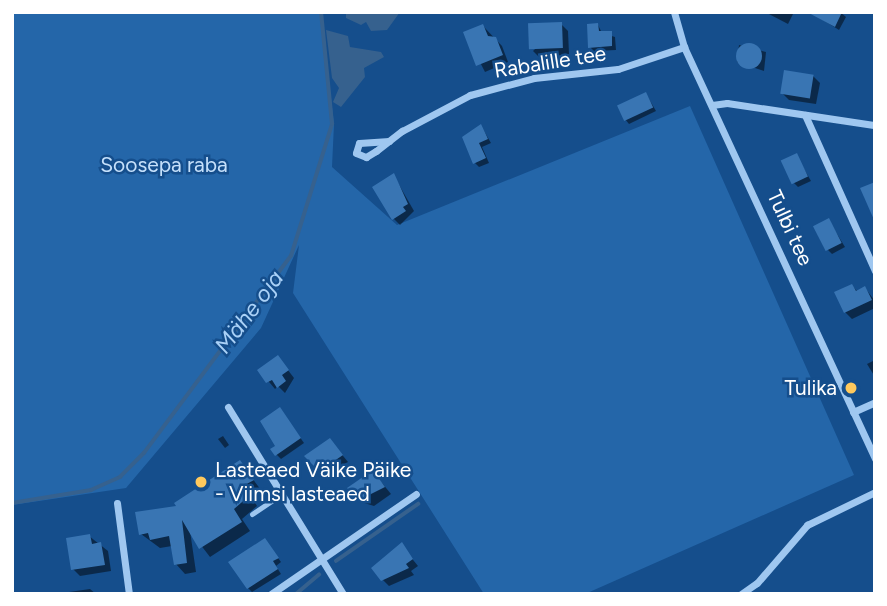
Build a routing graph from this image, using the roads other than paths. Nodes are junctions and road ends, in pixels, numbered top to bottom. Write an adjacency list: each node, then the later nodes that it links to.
1 (674, 12): 2 (street, Tulbi tee)
2 (684, 47): 3 (street, Tulbi tee); 6 (street, Rabalille tee)
3 (712, 105): 4 (street); 10 (street, Tulbi tee)
4 (805, 115): 5 (street); 7 (street)
5 (875, 125)
6 (389, 141)
7 (875, 271)
8 (875, 402): 10 (street)
9 (228, 407): 13 (street)
10 (853, 412): 11 (street, Tulbi tee)
11 (875, 459)
12 (875, 492): 21 (street)
13 (282, 494): 16 (lane); 17 (street)
14 (416, 494): 17 (street)
15 (117, 503): 18 (street)
16 (252, 514)
17 (321, 558): 19 (street); 20 (street)
18 (129, 594)
19 (271, 594)
20 (344, 594)
21 (741, 594)

